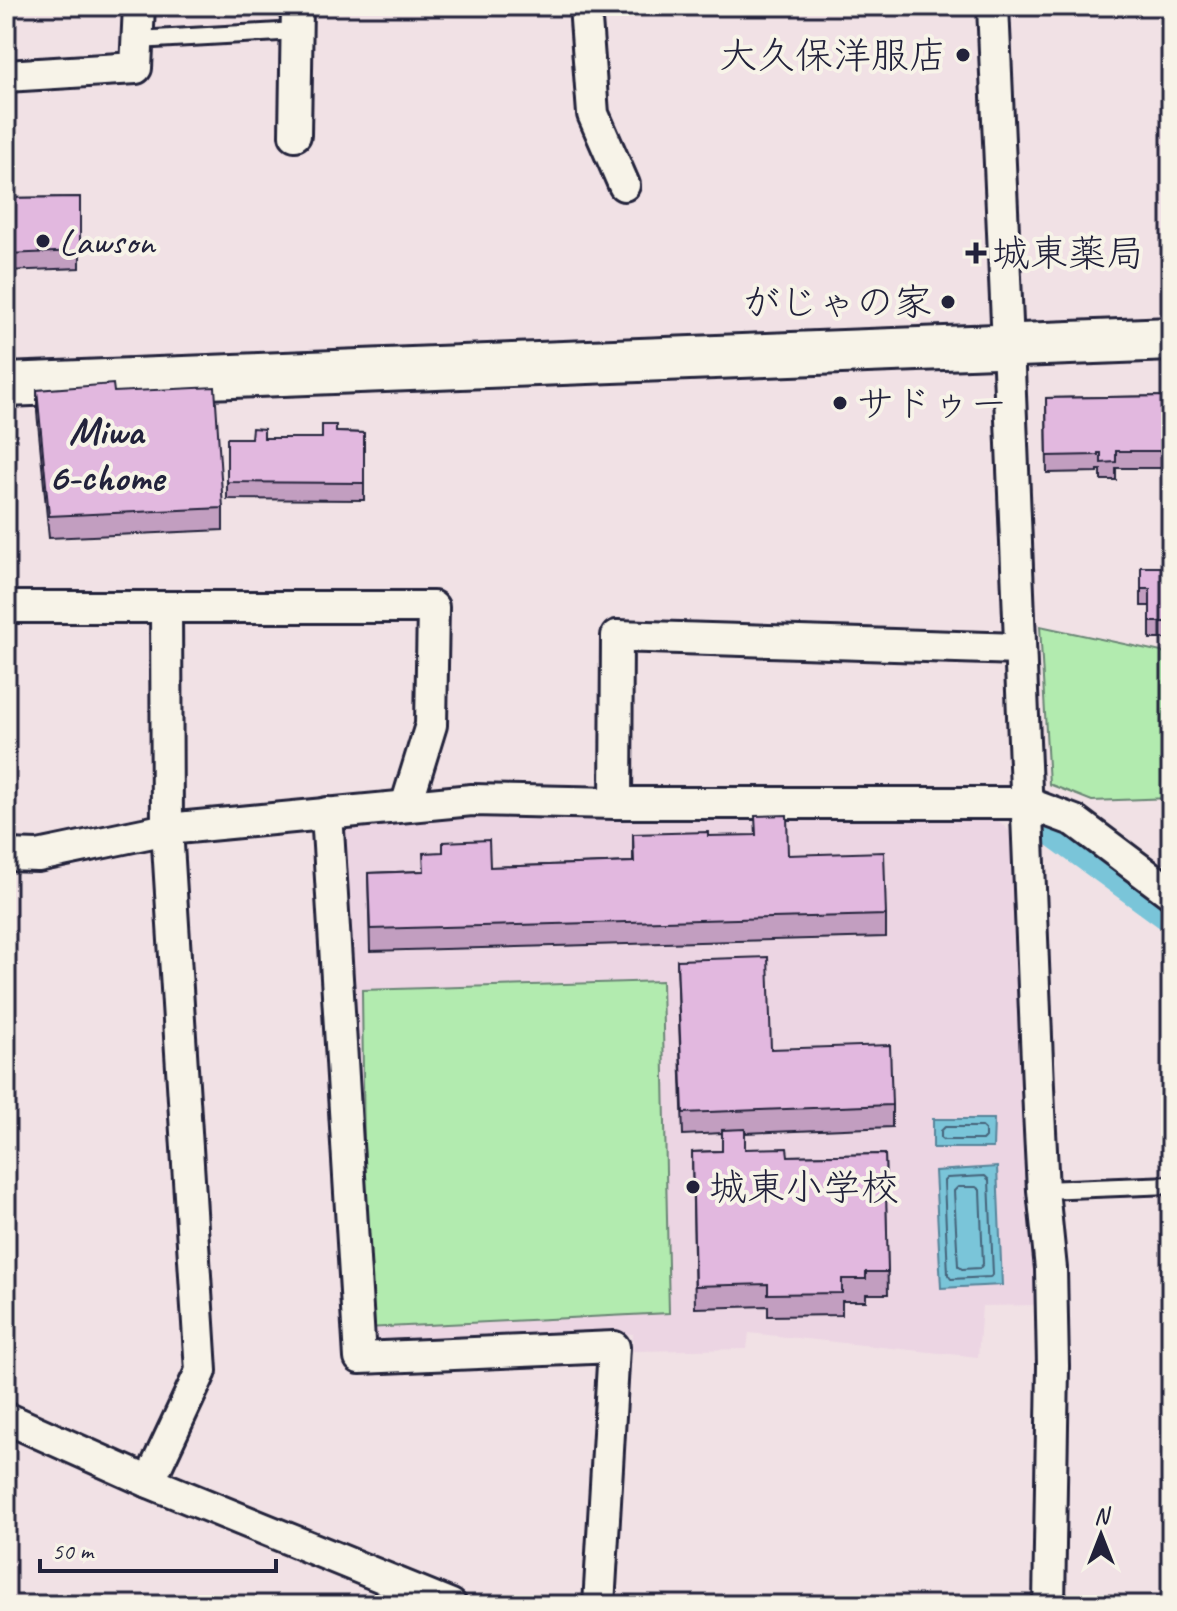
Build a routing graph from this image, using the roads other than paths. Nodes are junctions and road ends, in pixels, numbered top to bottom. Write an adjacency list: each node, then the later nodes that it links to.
1 (139, 6): 5 (street)
2 (585, 6): 8 (street)
3 (993, 6): 10 (street)
4 (297, 19): 5 (lane); 7 (street)
5 (137, 40): 6 (street)
6 (6, 76)
7 (295, 135)
8 (624, 185)
9 (1171, 339): 10 (street)
10 (1008, 345): 11 (street); 14 (street)
11 (6, 385)
12 (6, 607): 13 (street)
13 (166, 607): 17 (street); 19 (street)
14 (1019, 649): 15 (street); 16 (street)
15 (616, 803): 16 (street); 17 (street)
16 (1027, 803): 21 (street); 23 (street)
17 (406, 806): 18 (street)
18 (327, 813): 19 (street); 27 (street)
19 (167, 829): 20 (street); 25 (street)
20 (6, 855)
21 (1171, 893)
22 (1171, 1185): 23 (lane)
23 (1043, 1190): 28 (street)
24 (6, 1418): 25 (street)
25 (149, 1482): 26 (street)
26 (437, 1602)
27 (599, 1605)
28 (1049, 1605)

